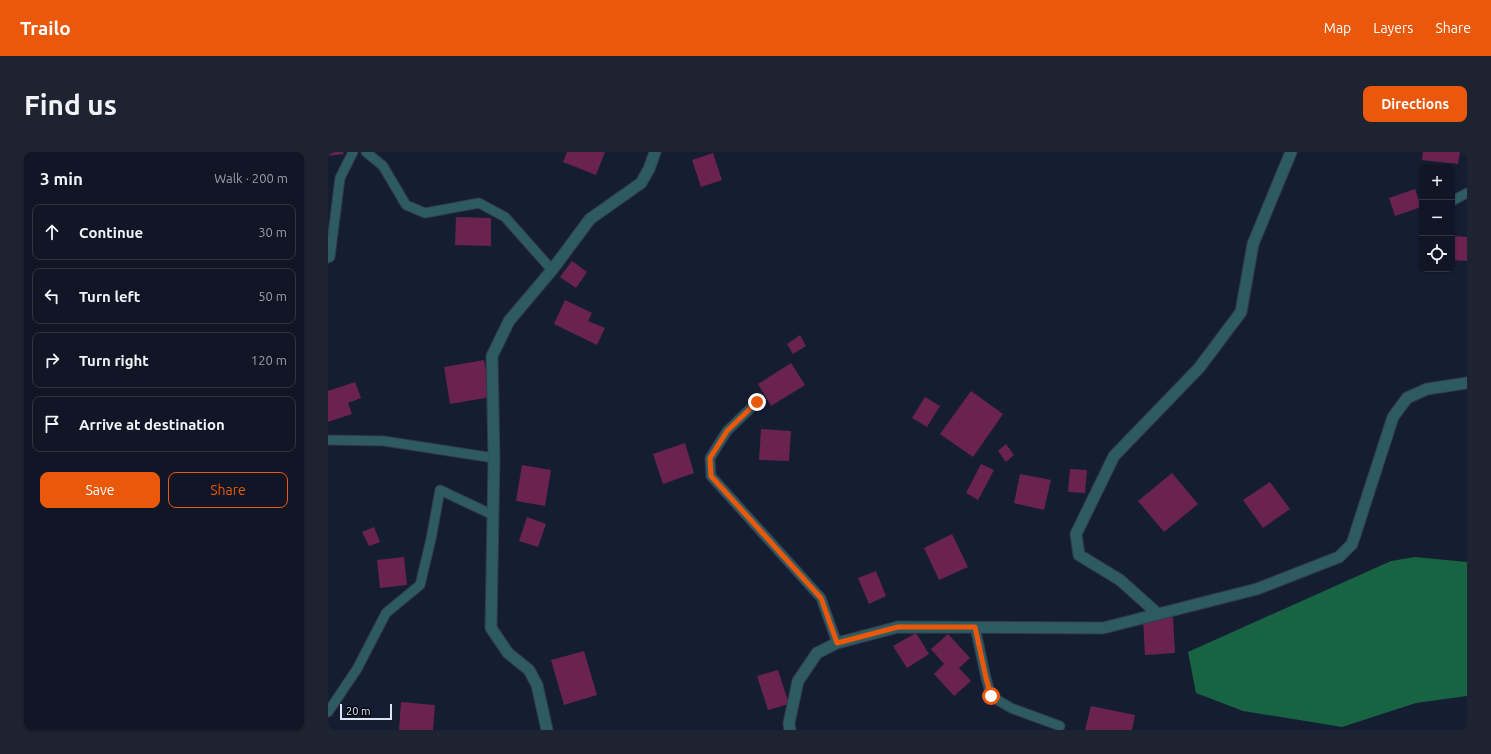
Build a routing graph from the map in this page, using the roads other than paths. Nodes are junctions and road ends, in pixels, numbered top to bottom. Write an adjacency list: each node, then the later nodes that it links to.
1 (354, 152): 7 (lane)
2 (366, 152): 8 (lane)
3 (655, 152): 8 (street)
4 (1291, 152): 14 (street)
5 (1467, 193): 6 (lane)
6 (1454, 200)
7 (328, 258)
8 (552, 270): 12 (street)
9 (1467, 383): 14 (street)
10 (757, 402): 16 (lane)
11 (328, 440): 12 (lane)
12 (494, 458): 13 (street)
13 (493, 515): 17 (lane); 19 (street)
14 (1158, 614): 15 (street)
15 (975, 627): 16 (street); 18 (lane)
16 (837, 643): 20 (street)
17 (328, 712)
18 (1060, 726)
19 (547, 730)
20 (790, 730)

